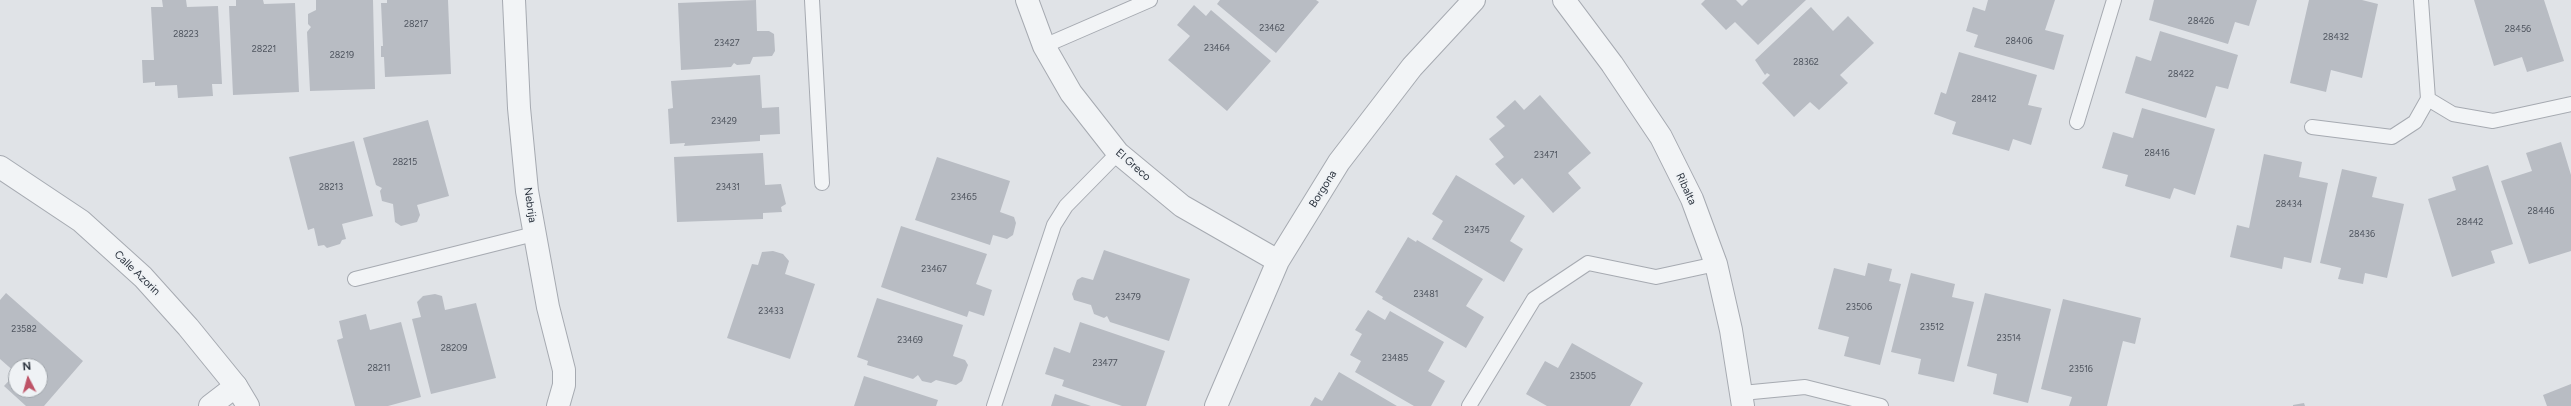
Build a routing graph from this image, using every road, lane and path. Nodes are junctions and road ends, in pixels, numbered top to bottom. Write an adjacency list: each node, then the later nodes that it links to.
1 (514, 0): 17 (street, Nebrija)
2 (812, 0): 16 (lane)
3 (1027, 0): 9 (street, El Greco)
4 (1150, 0): 9 (lane)
5 (1474, 0): 18 (street, Borgona)
6 (1564, 0): 19 (street, Ribalta)
7 (2114, 0): 12 (lane)
8 (2421, 0): 10 (lane)
9 (1044, 46): 14 (street, El Greco)
10 (2428, 99): 11 (lane); 13 (lane)
11 (2571, 104)
12 (2077, 122)
13 (2312, 127)
14 (1118, 153): 18 (street, El Greco); 26 (lane)
15 (0, 167): 21 (street, Calle Azorin)
16 (822, 183)
17 (534, 234): 20 (lane); 25 (street, Nebrija)
18 (1278, 261): 27 (street, Borgona)
19 (1716, 264): 22 (street, Ribalta); 28 (lane)
20 (355, 279)
21 (236, 386): 23 (street); 24 (street, Calle Azorin)
22 (1742, 400): 29 (lane)
23 (210, 406)
24 (248, 406)
25 (558, 406)
26 (994, 406)
27 (1216, 406)
28 (1469, 406)
29 (1881, 406)

